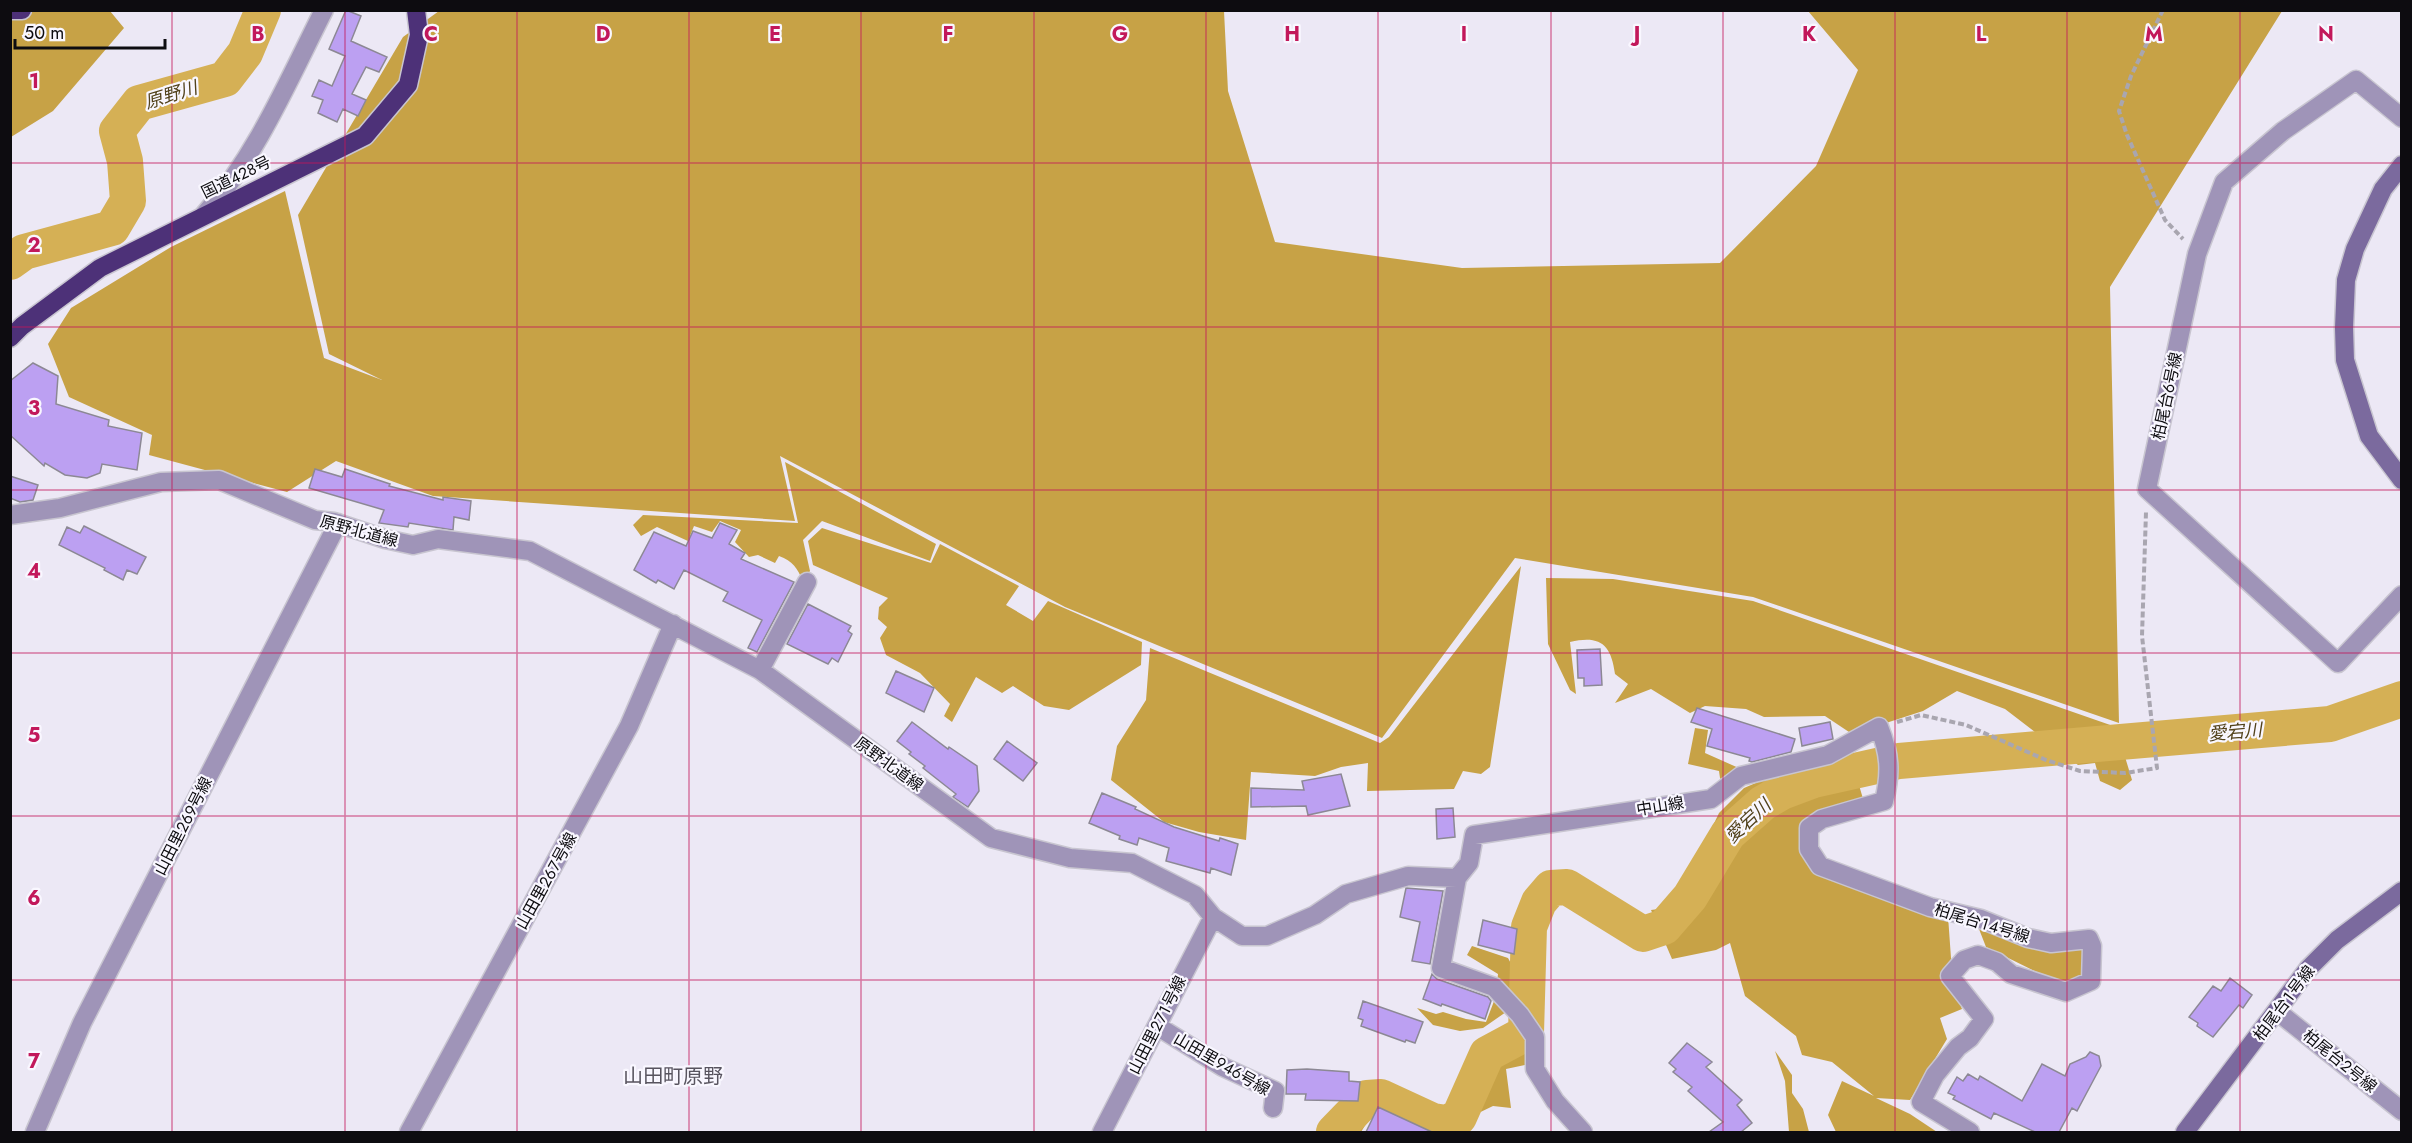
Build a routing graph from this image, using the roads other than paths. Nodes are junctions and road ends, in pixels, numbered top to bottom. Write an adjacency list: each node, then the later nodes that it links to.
1 (12, 10): 2 (highway)
2 (22, 10)
3 (324, 10): 7 (street)
4 (416, 10): 7 (highway, 国道428号)
5 (2402, 118): 13 (street, 柏尾台６号線)
6 (2402, 165): 9 (street)
7 (204, 215): 8 (highway, 国道428号)
8 (10, 338)
9 (2402, 480)
10 (10, 515): 11 (street, 原野北道線)
11 (338, 523): 14 (street, 原野北道線); 24 (street, 山田里２６９号線)
12 (807, 582): 15 (street)
13 (2402, 595)
14 (673, 624): 15 (street, 原野北道線); 25 (street, 山田里２６７号線)
15 (760, 670): 19 (street, 原野北道線)
16 (1879, 727): 17 (street, 中山線); 28 (street, 柏尾台１４号線)
17 (1457, 878): 19 (street, 原野北道線); 27 (street)
18 (2402, 891): 20 (street, 柏尾台１号線)
19 (1213, 916): 21 (street, 山田里２７１号線)
20 (2278, 1012): 23 (street, 柏尾台２号線); 29 (street, 柏尾台１号線)
21 (1157, 1026): 22 (street, 山田里９４６号線); 26 (street, 山田里２７１号線)
22 (1273, 1108)
23 (2401, 1110)
24 (35, 1132)
25 (409, 1132)
26 (1102, 1132)
27 (1583, 1132)
28 (1970, 1132)
29 (2185, 1132)

